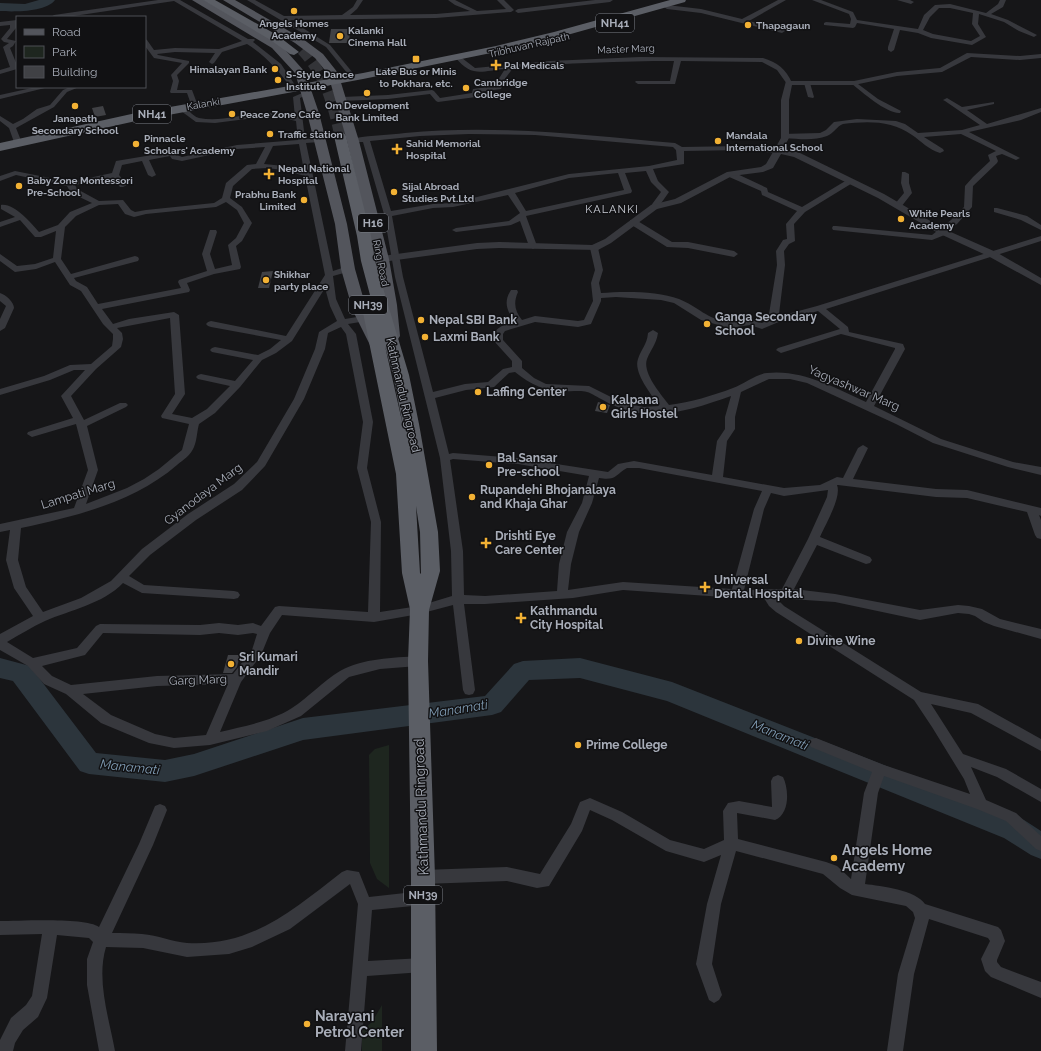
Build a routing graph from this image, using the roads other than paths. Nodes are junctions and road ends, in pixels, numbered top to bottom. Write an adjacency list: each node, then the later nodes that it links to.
1 (170, 0): 24 (street)
2 (176, 0): 39 (street)
3 (197, 0): 38 (main road)
4 (208, 0): 5 (highway)
5 (218, 0)
6 (228, 0): 54 (main road, Ring Road / H16)
7 (250, 0): 27 (street)
8 (360, 0): 26 (street)
9 (451, 0): 21 (street)
10 (500, 0): 21 (street)
11 (610, 0): 20 (street)
12 (681, 0): 47 (highway, Tribhuvan Rajpath / NH41)
13 (692, 0): 19 (highway, Tribhuvan Rajpath / NH41)
14 (783, 0): 28 (street)
15 (815, 0): 23 (street)
16 (900, 0): 18 (street)
17 (1003, 0): 25 (street)
18 (911, 2)
19 (667, 7): 28 (street); 47 (highway, Tribhuvan Rajpath / NH41)
20 (518, 11)
21 (477, 13): 26 (street)
22 (976, 13): 25 (street); 36 (street); 41 (street)
23 (852, 14): 29 (street); 33 (street)
24 (61, 16)
25 (987, 16): 37 (street)
26 (344, 17): 27 (street)
27 (283, 18): 53 (street)
28 (743, 21): 35 (street)
29 (854, 21): 32 (street); 33 (street)
30 (15, 23): 31 (street); 51 (street)
31 (0, 24)
32 (826, 24)
33 (885, 26): 34 (street)
34 (898, 28): 36 (street); 42 (street)
35 (782, 31)
36 (920, 31): 41 (street)
37 (1034, 34)
38 (262, 37): 39 (street); 61 (main road)
39 (249, 41): 43 (street); 61 (street)
40 (146, 42): 44 (street)
41 (972, 43): 45 (street)
42 (892, 50)
43 (220, 51): 44 (street); 49 (street)
44 (153, 52): 67 (street)
45 (970, 55): 46 (street); 58 (street)
46 (1041, 56)
47 (460, 59): 50 (street, Master Marg); 53 (highway, Tribhuvan Rajpath / NH41)
48 (678, 59): 50 (street, Master Marg); 55 (street); 56 (street, Master Marg)
49 (212, 62)
50 (511, 66): 64 (street)
51 (16, 68): 52 (street)
52 (0, 72)
53 (359, 77): 54 (highway, Tribhuvan Rajpath / NH41)
54 (336, 81): 61 (highway, Kalanki / NH41); 64 (main road, Ring Road / H16)
55 (638, 82)
56 (789, 83): 57 (street); 78 (street)
57 (807, 83): 58 (street); 62 (street)
58 (854, 83): 71 (street)
59 (42, 88): 63 (street)
60 (73, 88): 75 (street)
61 (302, 89): 67 (highway, Kalanki / NH41); 73 (street); 79 (main road)
62 (811, 97)
63 (0, 98)
64 (342, 99): 79 (main road, Ring Road / H16)
65 (947, 100): 69 (street)
66 (992, 103): 69 (street)
67 (194, 106): 68 (highway, Kalanki / NH41)
68 (181, 108): 73 (street); 82 (highway, Kalanki / NH41)
69 (961, 109): 74 (street)
70 (1041, 110): 74 (street)
71 (897, 111)
72 (0, 118): 75 (street)
73 (299, 120): 81 (street)
74 (986, 126): 76 (street)
75 (12, 127): 82 (street)
76 (962, 132): 77 (street); 88 (street)
77 (917, 135): 78 (street); 87 (street)
78 (785, 136): 86 (street)
79 (336, 138): 80 (street); 81 (street); 131 (main road, Ring Road / H16); 132 (main road); 152 (highway, Kathmandu Ringroad / NH39)
80 (366, 140): 85 (street); 111 (street)
81 (302, 142): 83 (street); 98 (street)
82 (18, 143): 84 (highway, Kalanki / NH41)
83 (270, 145): 89 (street); 91 (street)
84 (0, 147)
85 (680, 149): 86 (street); 92 (street)
86 (778, 151): 94 (street); 100 (street)
87 (940, 151)
88 (1002, 152): 90 (street); 120 (street)
89 (144, 158): 96 (street); 97 (street)
90 (1016, 158)
91 (259, 166): 98 (street); 104 (street)
92 (649, 168): 93 (street); 108 (street)
93 (621, 171): 103 (street); 112 (street)
94 (730, 174): 108 (street); 109 (street)
95 (905, 174): 106 (street)
96 (114, 175): 101 (street); 102 (street)
97 (152, 175)
98 (309, 175): 134 (street)
99 (0, 179): 101 (street)
100 (850, 182): 106 (street); 109 (street)
101 (70, 184): 105 (street)
102 (123, 185)
103 (510, 192): 111 (street); 112 (street)
104 (226, 199): 105 (street); 133 (street)
105 (98, 203): 116 (street)
106 (898, 206): 120 (street)
107 (4, 207): 113 (street)
108 (654, 207): 114 (street)
109 (802, 210): 143 (street)
110 (997, 210): 118 (street)
111 (388, 214): 128 (street)
112 (523, 215): 119 (street); 123 (street)
113 (21, 217): 115 (street); 116 (street)
114 (633, 222): 124 (street); 125 (street)
115 (0, 225)
116 (61, 227): 129 (street)
117 (836, 228): 120 (street)
118 (1041, 228)
119 (456, 230)
120 (942, 231): 126 (street)
121 (213, 232): 133 (street)
122 (1041, 238): 126 (street)
123 (533, 246): 124 (street); 128 (street)
124 (594, 248): 139 (street)
125 (734, 254)
126 (992, 254): 136 (street); 141 (street)
127 (0, 257): 129 (street)
128 (396, 258): 131 (street); 162 (street)
129 (57, 259): 135 (street)
130 (135, 259): 135 (street)
131 (382, 259): 152 (main road, Ring Road / H16)
132 (348, 269): 134 (street); 142 (main road)
133 (212, 272): 140 (street)
134 (329, 275): 144 (street); 151 (street)
135 (69, 277): 140 (street)
136 (1041, 282)
137 (514, 292): 145 (street)
138 (0, 296): 148 (street)
139 (596, 296): 143 (street); 145 (street)
140 (96, 307): 147 (street)
141 (820, 308): 143 (street); 149 (street)
142 (363, 318): 144 (street, Gyanodaya Marg); 152 (main road)
143 (778, 319)
144 (341, 323): 184 (street, Gyanodaya Marg); 192 (street)
145 (520, 323): 157 (street)
146 (211, 324): 151 (street)
147 (111, 327): 156 (street); 166 (street)
148 (0, 328)
149 (843, 331): 154 (street); 164 (street)
150 (652, 333): 165 (street)
151 (289, 339): 155 (street)
152 (386, 349): 191 (highway, Kathmandu Ringroad / NH39)
153 (216, 350): 155 (street)
154 (781, 350)
155 (258, 358): 159 (street)
156 (93, 367): 161 (street); 167 (street)
157 (517, 369): 162 (street); 165 (street, Yagyashwar Marg)
158 (201, 377): 159 (street)
159 (237, 385): 166 (street)
160 (737, 390): 164 (street, Yagyashwar Marg); 165 (street, Yagyashwar Marg); 173 (street)
161 (0, 392)
162 (430, 396): 170 (street)
163 (123, 406): 167 (street)
164 (868, 407): 171 (street, Yagyashwar Marg)
165 (666, 409)
166 (194, 422): 177 (street, Lampati Marg)
167 (80, 423): 168 (street); 177 (street)
168 (32, 434)
169 (863, 448): 174 (street)
170 (445, 458): 172 (street); 190 (street)
171 (1041, 470)
172 (595, 474): 173 (street); 186 (street)
173 (717, 480): 176 (street)
174 (846, 483): 175 (street); 178 (street)
175 (831, 484): 176 (street); 182 (street)
176 (768, 489): 187 (street)
177 (79, 509): 179 (street, Lampati Marg)
178 (1036, 511): 181 (street)
179 (16, 525): 180 (street, Lampati Marg); 193 (street)
180 (0, 528)
181 (1041, 535)
182 (814, 539): 183 (street); 185 (street)
183 (866, 560)
184 (122, 577): 189 (street); 193 (street, Gyanodaya Marg)
185 (786, 593): 188 (street); 195 (street)
186 (562, 594): 187 (street); 190 (street)
187 (737, 594): 188 (street)
188 (768, 594): 203 (street)
189 (234, 595)
190 (458, 598): 191 (street, Garg Marg); 202 (street)
191 (419, 610): 192 (street, Garg Marg); 198 (highway, Kathmandu Ringroad / NH39)
192 (374, 617): 194 (street, Garg Marg)
193 (40, 618): 196 (street, Gyanodaya Marg)
194 (264, 632): 199 (street); 200 (street, Garg Marg)
195 (1041, 634)
196 (0, 640)
197 (0, 644): 199 (street)
198 (418, 661): 204 (street); 215 (highway, Kathmandu Ringroad / NH39)
199 (32, 663): 201 (street)
200 (236, 679): 201 (street, Garg Marg); 204 (street)
201 (70, 690): 204 (street)
202 (469, 690)
203 (918, 696): 206 (street); 207 (street)
204 (210, 740)
205 (816, 743): 208 (street)
206 (1041, 746)
207 (958, 758): 210 (street); 211 (street)
208 (879, 772): 211 (street); 216 (street)
209 (778, 781): 213 (street)
210 (1041, 796)
211 (981, 804): 214 (street)
212 (160, 810): 221 (street)
213 (731, 844): 215 (street); 216 (street); 225 (street)
214 (1041, 844)
215 (423, 887): 217 (street); 222 (highway, Kathmandu Ringroad / NH39)
216 (857, 890): 218 (street)
217 (365, 904): 221 (street); 223 (street)
218 (921, 910): 224 (street); 230 (street)
219 (51, 927): 220 (street); 221 (street); 226 (street)
220 (0, 928)
221 (101, 940): 227 (street)
222 (422, 966): 223 (street); 229 (highway, Kathmandu Ringroad / NH39)
223 (360, 969): 228 (street)
224 (1041, 990)
225 (714, 995)
226 (5, 1051)
227 (107, 1051)
228 (353, 1051)
229 (424, 1051)
230 (895, 1051)

